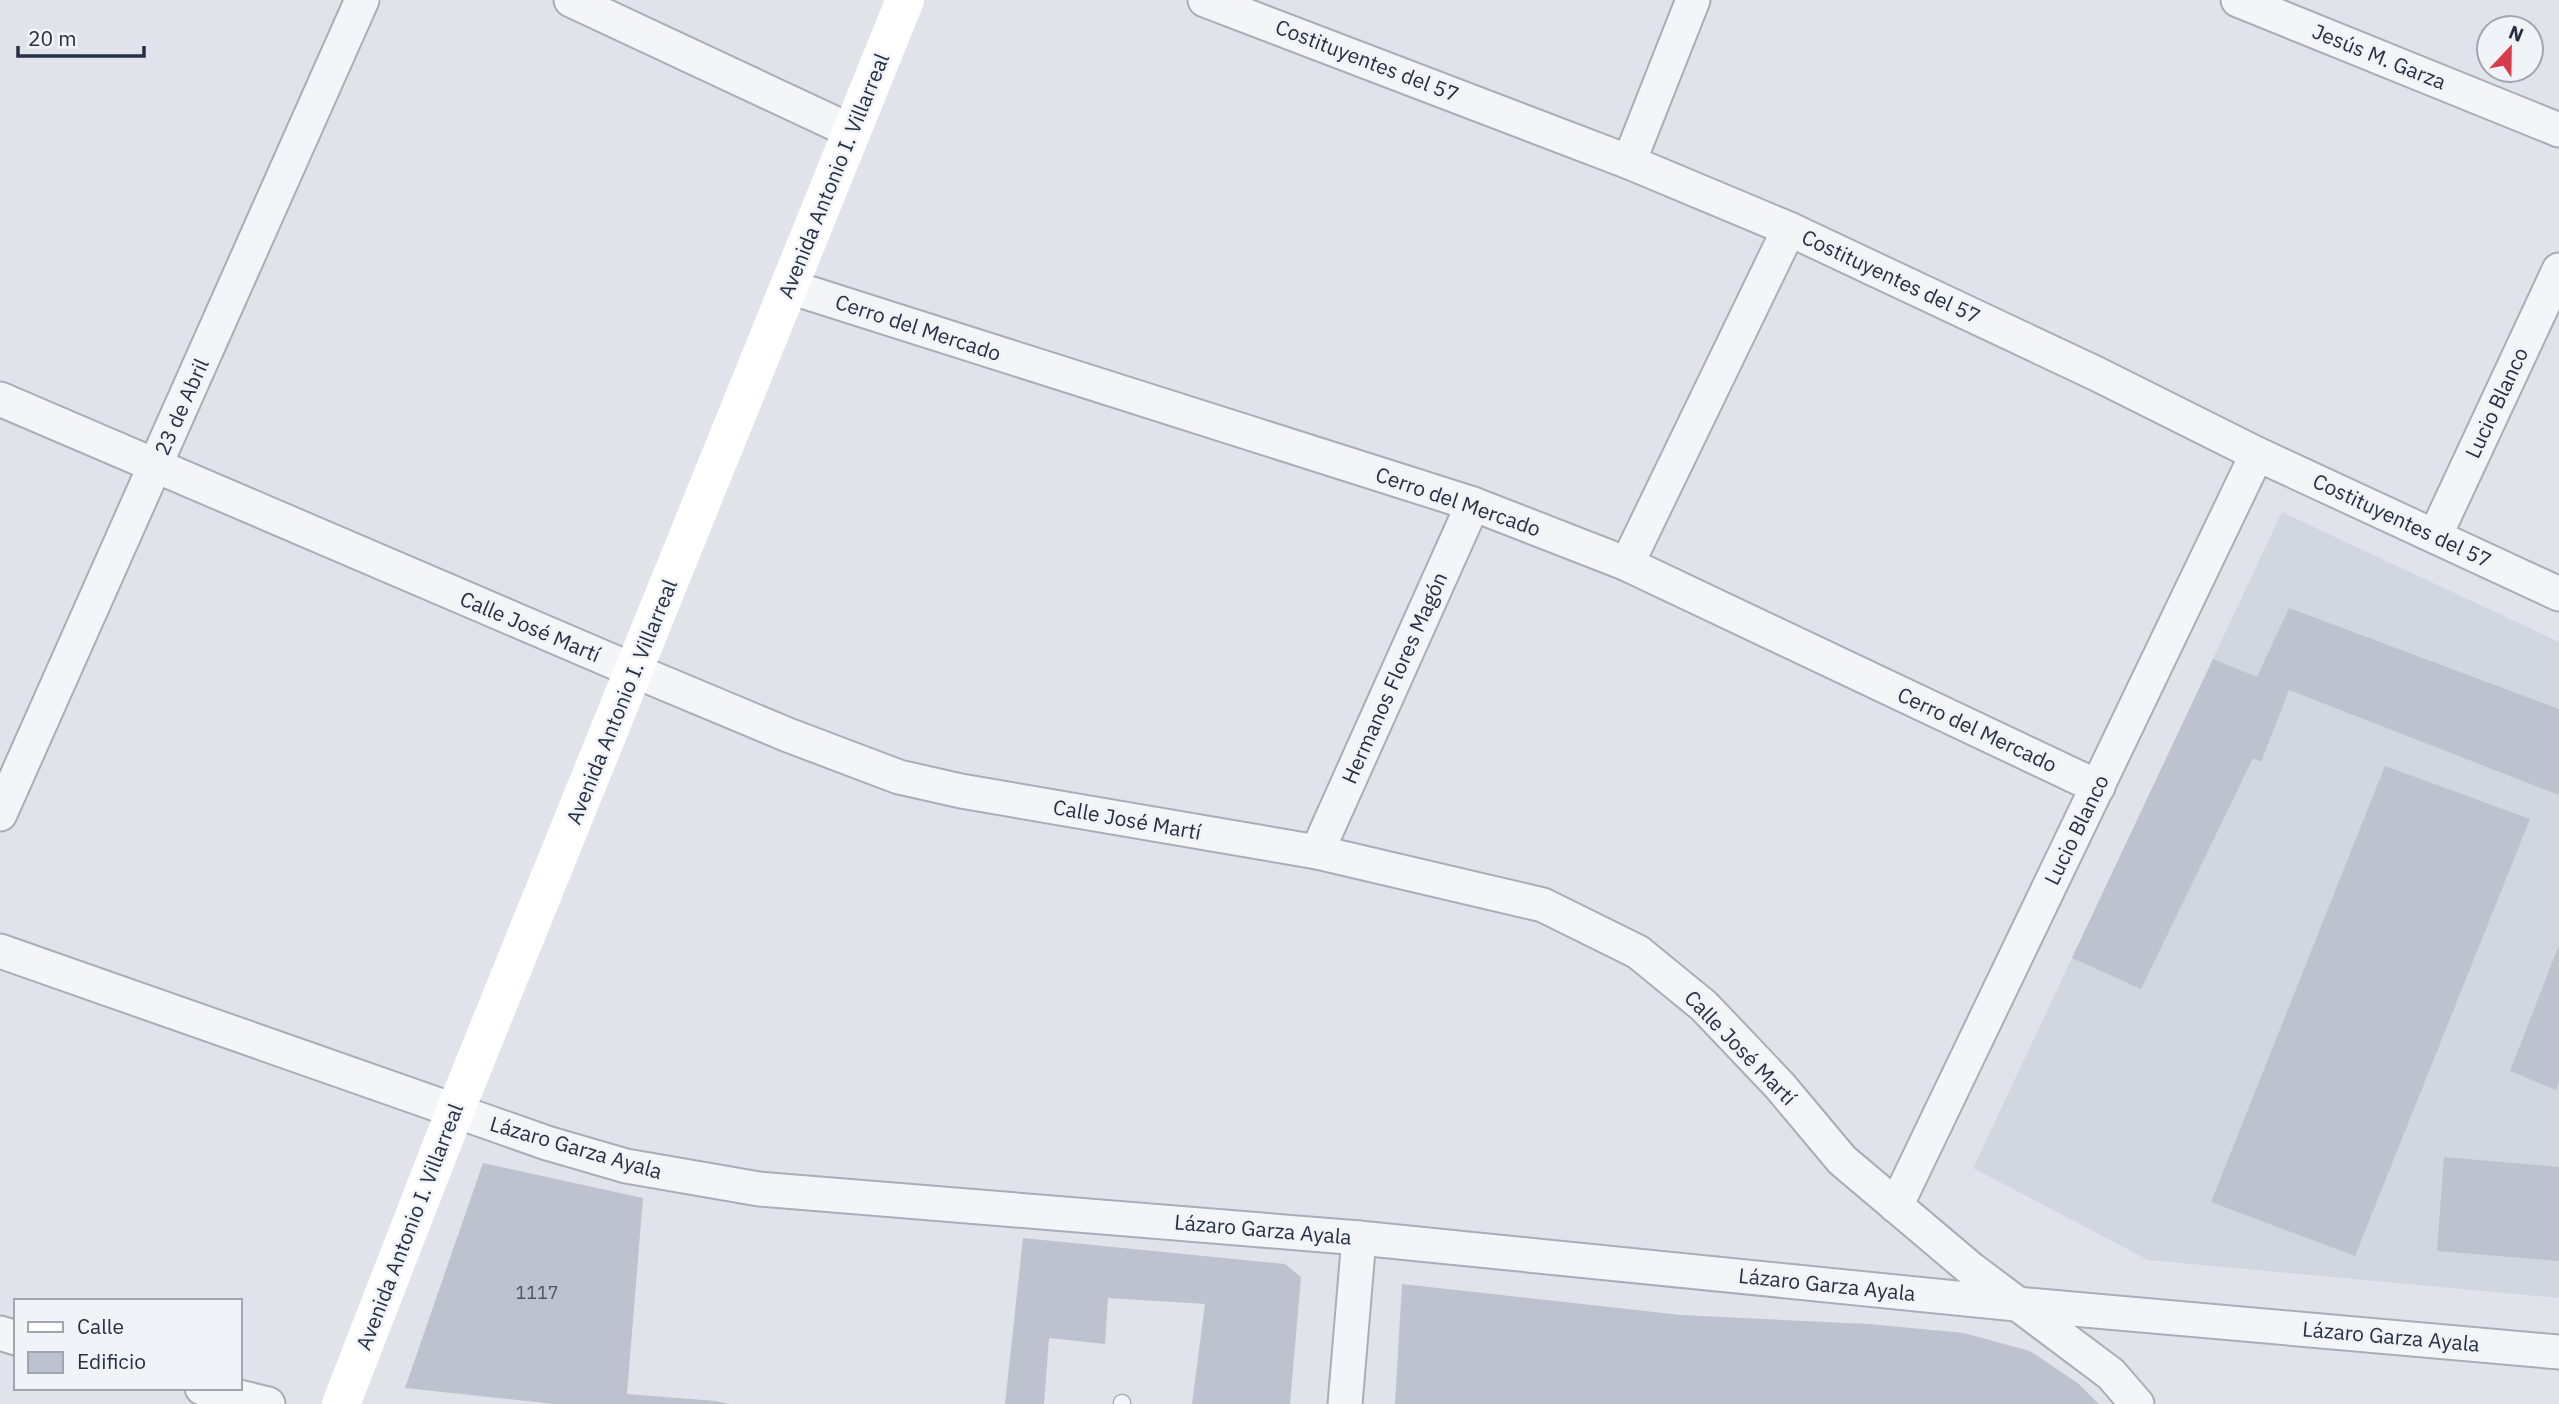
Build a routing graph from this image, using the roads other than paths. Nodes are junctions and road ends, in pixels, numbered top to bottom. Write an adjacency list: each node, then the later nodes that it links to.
1 (362, 0): 15 (street, 23 de Abril)
2 (571, 0): 8 (street)
3 (905, 0): 8 (street, Avenida Antonio I. Villarreal)
4 (1205, 0): 9 (street, Costituyentes del 57)
5 (1693, 0): 9 (street)
6 (2252, 3): 7 (street, Jesús M. Garza)
7 (2559, 130)
8 (851, 131): 12 (street, Avenida Antonio I. Villarreal)
9 (1629, 162): 10 (street, Costituyentes del 57)
10 (1789, 229): 14 (street, Costituyentes del 57); 18 (street)
11 (2559, 270): 17 (street, Lucio Blanco)
12 (790, 287): 16 (street, Cerro del Mercado); 20 (street, Avenida Antonio I. Villarreal)
13 (0, 399): 15 (street, Calle José Martí)
14 (2258, 454): 17 (street, Costituyentes del 57); 21 (street, Lucio Blanco)
15 (156, 467): 20 (street, Calle José Martí); 22 (street, 23 de Abril)
16 (1474, 504): 18 (street, Cerro del Mercado); 23 (street, Hermanos Flores Magón)
17 (2435, 536): 19 (street, Costituyentes del 57)
18 (1628, 564): 21 (street, Cerro del Mercado)
19 (2559, 594)
20 (635, 671): 23 (street, Calle José Martí); 25 (street, Avenida Antonio I. Villarreal)
21 (2098, 787): 26 (street, Lucio Blanco)
22 (0, 814)
23 (1317, 852): 26 (street, Calle José Martí)
24 (0, 951): 25 (street, Lázaro Garza Ayala)
25 (455, 1111): 27 (street, Lázaro Garza Ayala); 32 (street, Avenida Antonio I. Villarreal)
26 (1896, 1206): 28 (street, Calle José Martí)
27 (1359, 1238): 28 (street, Lázaro Garza Ayala); 33 (street)
28 (2015, 1304): 29 (street, Lázaro Garza Ayala); 34 (street, Calle José Martí)
29 (2559, 1352)
30 (210, 1390): 31 (street)
31 (268, 1404)
32 (341, 1404)
33 (1345, 1404)
34 (2137, 1404)

